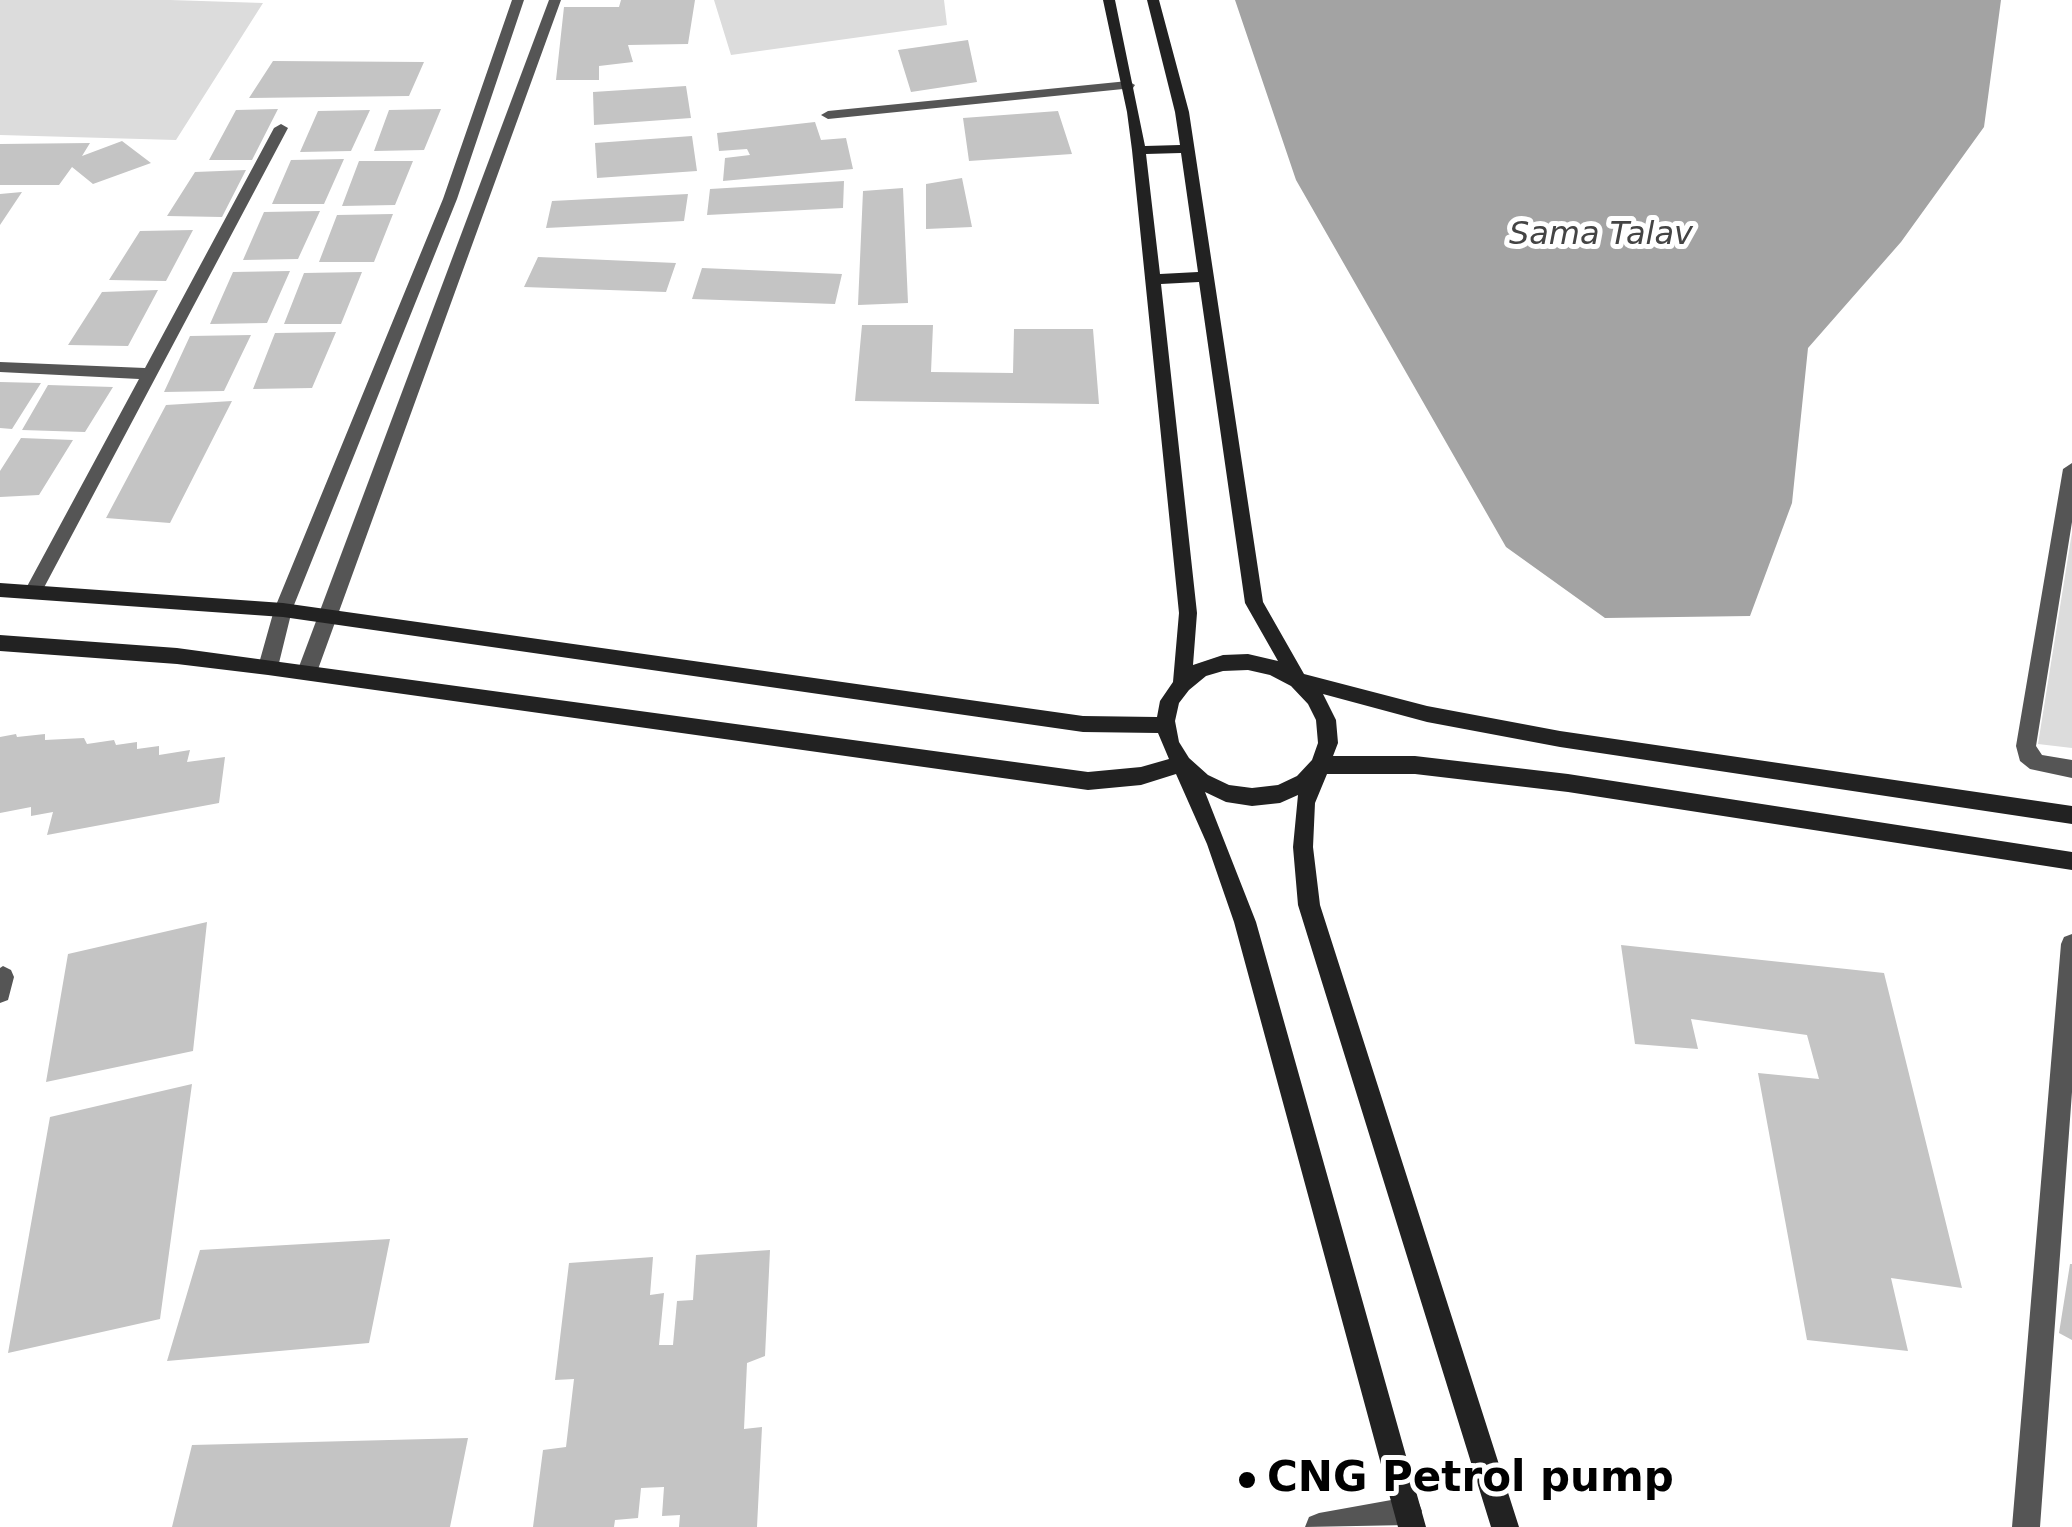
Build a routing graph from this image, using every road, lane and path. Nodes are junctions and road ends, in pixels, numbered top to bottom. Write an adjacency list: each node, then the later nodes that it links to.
1 (518, 0): 6 (street)
2 (555, 0): 5 (street)
3 (1109, 0): 7 (main road)
4 (1153, 0): 11 (main road)
5 (529, 70): 6 (street); 13 (street)
6 (494, 72): 12 (street)
7 (1128, 86): 8 (street); 10 (main road)
8 (828, 115)
9 (281, 128): 17 (street)
10 (1138, 150): 11 (main road); 15 (main road)
11 (1187, 150): 14 (main road)
12 (450, 198): 13 (street); 21 (street)
13 (484, 198): 22 (street)
14 (1205, 276): 15 (main road); 26 (main road)
15 (1152, 278): 27 (main road)
16 (0, 367): 17 (street)
17 (150, 374): 20 (street)
18 (2072, 469): 31 (street)
19 (0, 590): 20 (main road)
20 (33, 592): 21 (main road)
21 (282, 610): 22 (main road); 24 (street)
22 (326, 616): 25 (street); 28 (main road)
23 (0, 643): 24 (main road)
24 (268, 667): 25 (main road)
25 (306, 672): 29 (main road)
26 (1298, 680): 27 (main road); 30 (main road); 32 (main road)
27 (1182, 684): 28 (main road)
28 (1166, 725): 29 (main road)
29 (1182, 764): 30 (main road); 35 (main road)
30 (1320, 764): 33 (main road); 37 (main road)
31 (2072, 769)
32 (2072, 815)
33 (2072, 861)
34 (2072, 944): 38 (street)
35 (1410, 1519): 36 (street)
36 (1319, 1527)
37 (1505, 1527)
38 (2026, 1527)

